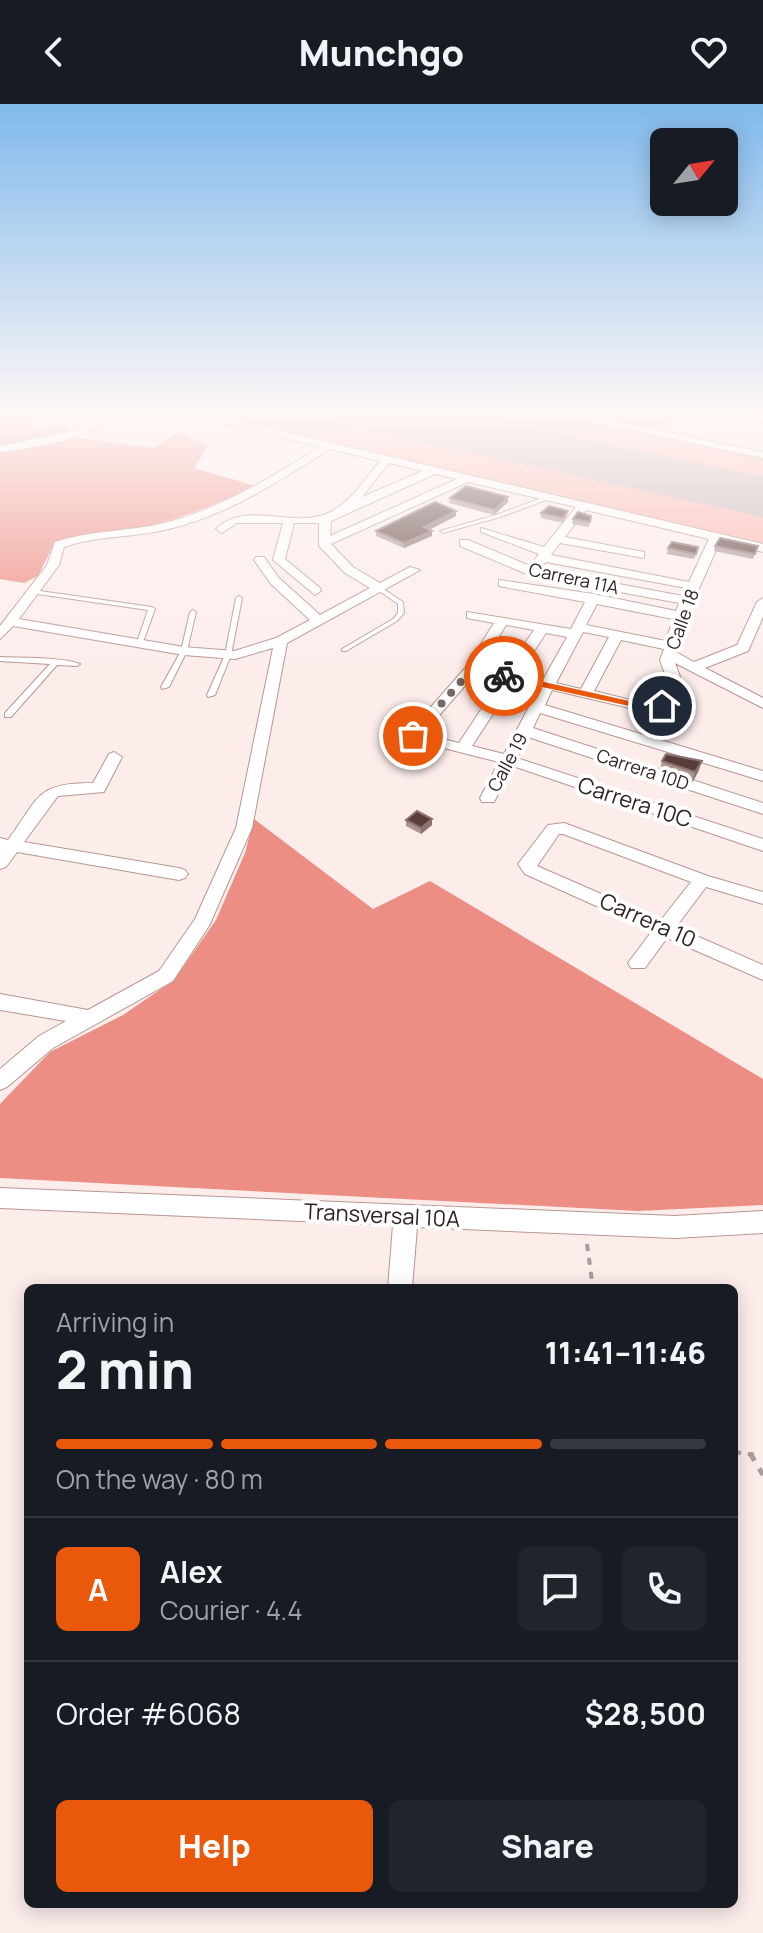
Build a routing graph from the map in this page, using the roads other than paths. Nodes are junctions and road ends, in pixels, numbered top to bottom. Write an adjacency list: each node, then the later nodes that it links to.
1 (243, 496): 29 (street)
2 (357, 496): 7 (street)
3 (372, 496): 7 (street)
4 (427, 496): 16 (street)
5 (540, 496): 6 (street)
6 (547, 498): 8 (street); 13 (lane)
7 (349, 506): 9 (street)
8 (583, 506): 14 (street); 15 (street)
9 (325, 519): 10 (street); 16 (street)
10 (289, 521): 11 (street); 28 (street)
11 (222, 529)
12 (485, 530): 19 (street)
13 (443, 531)
14 (716, 537): 18 (street); 26 (street, Calle 18)
15 (557, 539): 19 (street); 20 (street)
16 (323, 543): 27 (street)
17 (464, 543): 23 (street, Carrera 11A)
18 (763, 548)
19 (544, 554): 23 (street); 26 (street)
20 (640, 555)
21 (260, 560): 39 (street)
22 (414, 570): 27 (street)
23 (533, 572): 25 (street); 32 (street, Carrera 11A)
24 (503, 583): 25 (street)
25 (526, 586): 31 (street)
26 (693, 586): 32 (street, Calle 18)
27 (380, 589): 39 (street); 46 (lane)
28 (315, 591)
29 (33, 592): 38 (street); 45 (lane)
30 (239, 598): 49 (lane)
31 (594, 598): 36 (street); 41 (street, Calle 19)
32 (687, 601): 36 (street, Calle 18)
33 (763, 602): 53 (street)
34 (193, 612): 48 (lane)
35 (472, 615): 37 (street)
36 (680, 616): 47 (street, Calle 18)
37 (502, 621): 40 (street); 54 (street)
38 (11, 622): 42 (street); 45 (street)
39 (320, 622): 44 (street)
40 (542, 628): 41 (street); 55 (street)
41 (577, 631): 43 (street); 56 (street, Calle 19)
42 (0, 635)
43 (617, 635): 47 (street); 59 (street)
44 (281, 641): 49 (street); 84 (street)
45 (140, 642): 48 (street)
46 (344, 650)
47 (670, 650): 53 (street); 59 (street, Calle 18)
48 (184, 651): 49 (street); 57 (lane)
49 (228, 655): 58 (lane)
50 (0, 659): 51 (lane)
51 (56, 662): 52 (lane); 62 (lane)
52 (77, 664)
53 (694, 667): 60 (street)
54 (473, 668): 55 (street); 64 (street, Carrera 10C)
55 (508, 677): 56 (street); 64 (street)
56 (547, 686): 59 (street); 61 (street, Calle 19)
57 (165, 687)
58 (211, 695)
59 (585, 695)
60 (763, 704)
61 (536, 707): 63 (street, Calle 19); 68 (street)
62 (8, 715)
63 (523, 730): 66 (street, Calle 19); 70 (street, Carrera 10D)
64 (463, 748): 66 (street, Carrera 10C)
65 (114, 757): 75 (street)
66 (506, 759): 71 (street, Calle 19); 73 (street, Carrera 10C)
67 (763, 763): 68 (street)
68 (728, 765): 69 (street); 70 (street)
69 (763, 776)
70 (712, 791): 72 (street, Carrera 10D); 73 (street)
71 (488, 798)
72 (763, 809)
73 (696, 822): 74 (street, Carrera 10C)
74 (763, 845)
75 (8, 846): 76 (street); 77 (street)
76 (0, 863)
77 (179, 874)
78 (702, 880): 79 (street); 80 (street); 80 (street, Carrera 10)
79 (763, 898)
80 (668, 928): 81 (street); 82 (street, Carrera 10)
81 (638, 963)
82 (763, 973)
83 (0, 1002): 84 (street)
84 (90, 1018): 85 (street)
85 (0, 1081)
86 (0, 1198): 87 (street, Transversal 10A)
87 (406, 1216): 88 (street, Transversal 10A); 89 (street)
88 (763, 1222)
89 (400, 1284)

